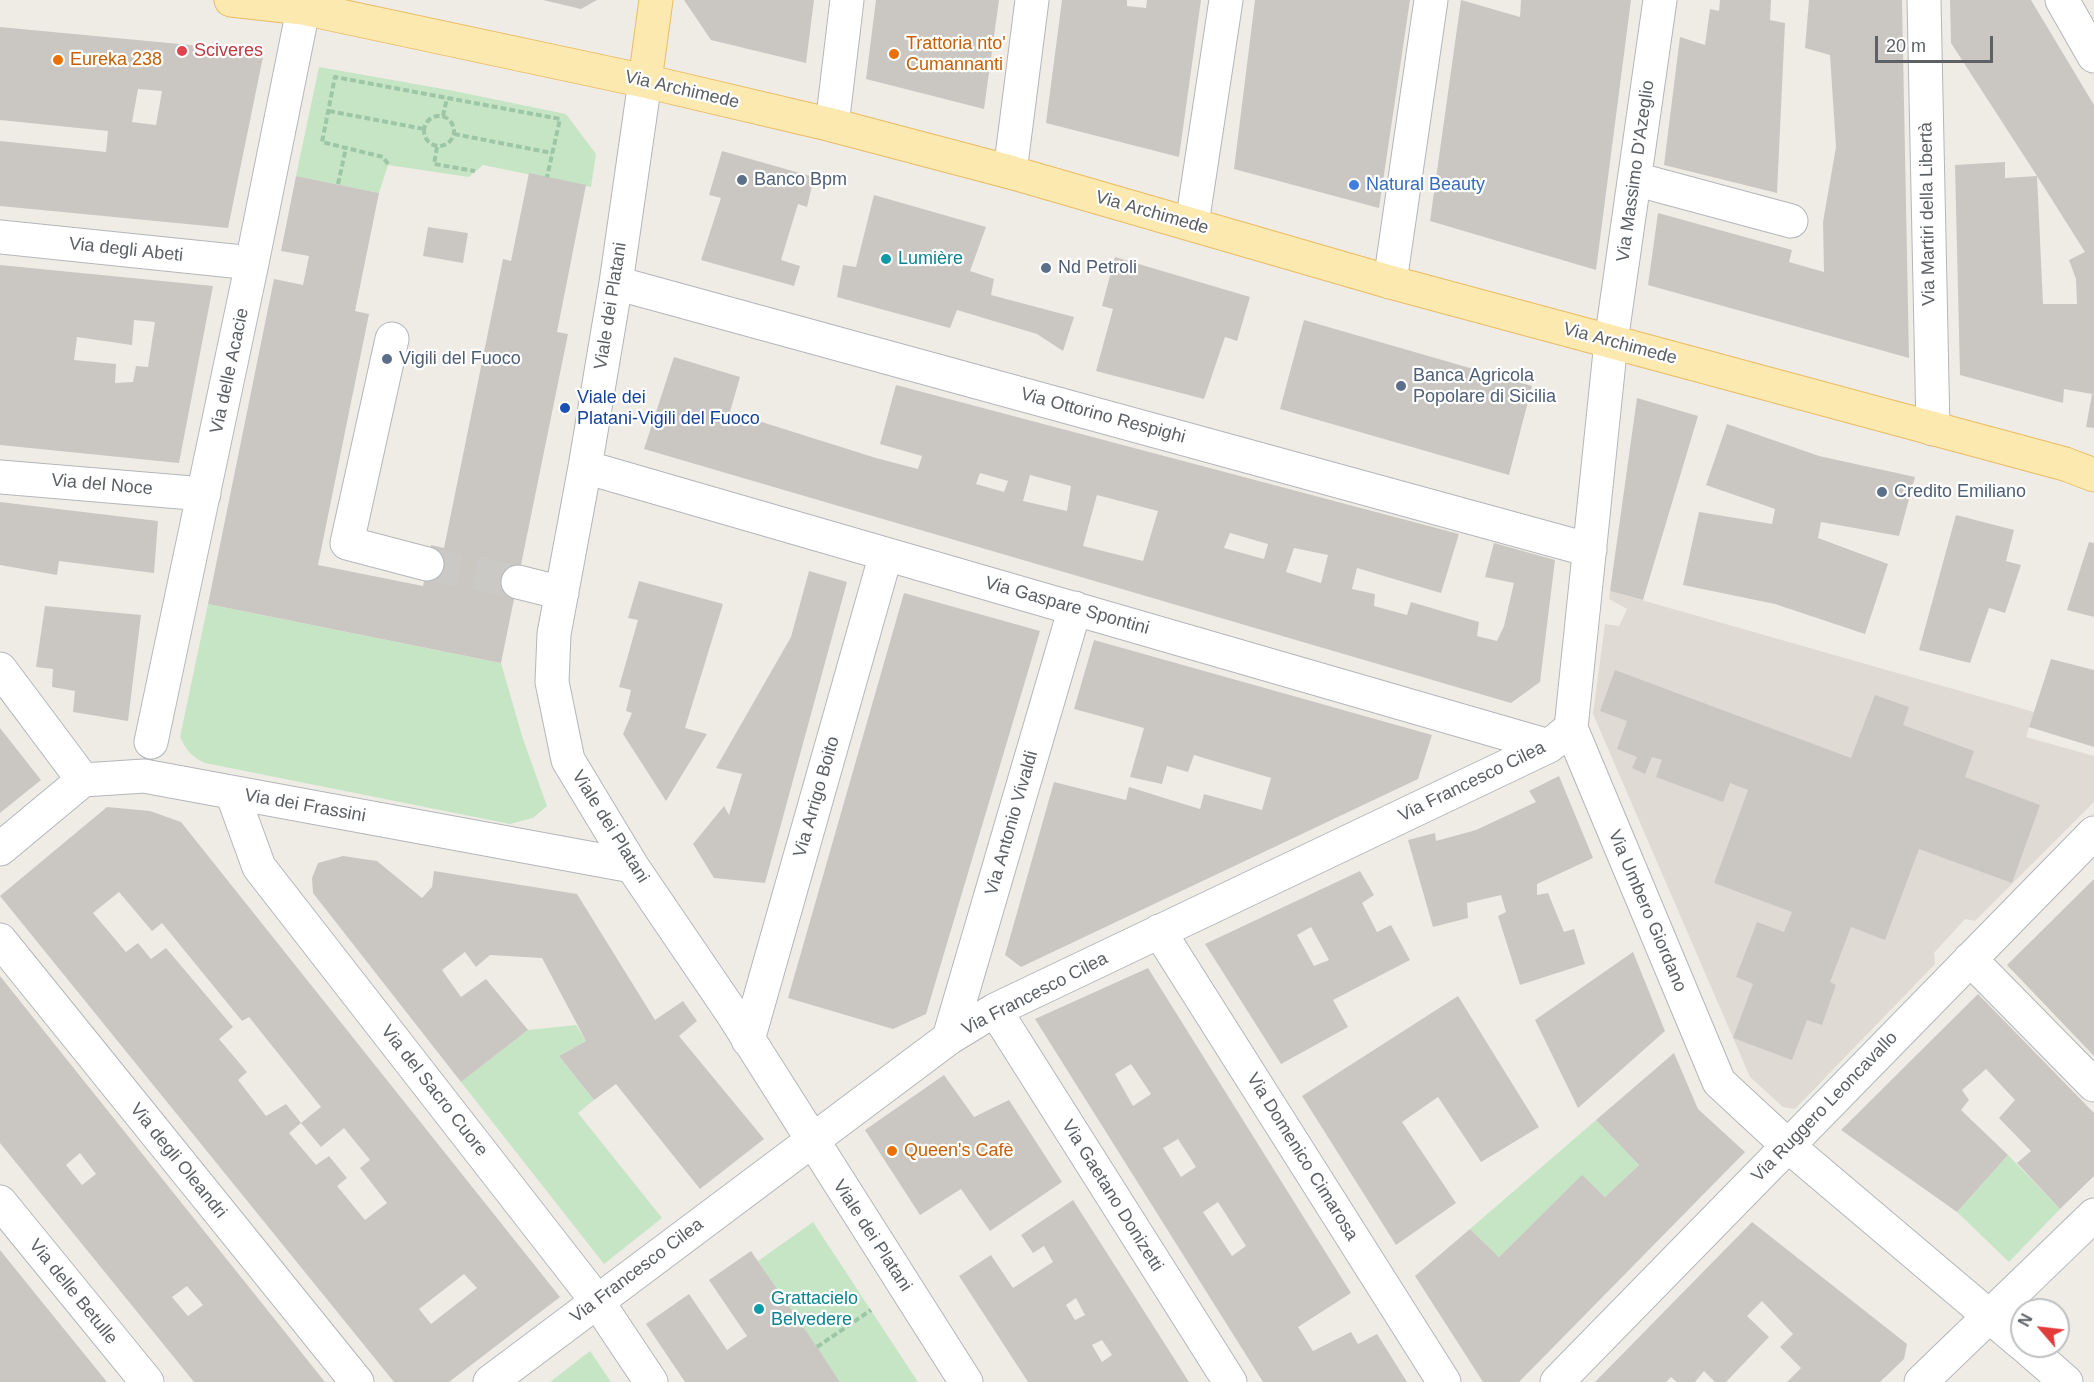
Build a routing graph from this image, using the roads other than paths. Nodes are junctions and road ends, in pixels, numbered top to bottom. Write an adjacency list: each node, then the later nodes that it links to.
1 (231, 0): 10 (main road, Via Archimede)
2 (656, 0): 12 (main road)
3 (847, 0): 13 (street)
4 (1032, 0): 14 (street)
5 (1226, 0): 17 (street)
6 (1431, 0): 20 (street)
7 (1660, 0): 15 (street, Via Massimo D'Azeglio)
8 (1924, 0): 24 (street, Via Martiri della Libertà)
9 (2062, 0): 11 (street)
10 (304, 4): 12 (main road, Via Archimede); 19 (street, Via delle Acacie)
11 (2094, 56)
12 (645, 81): 13 (main road, Via Archimede); 21 (street, Viale dei Platani)
13 (832, 124): 14 (main road, Via Archimede)
14 (1010, 172): 17 (main road, Via Archimede)
15 (1635, 179): 16 (street); 23 (street, Via Massimo D'Azeglio)
16 (1791, 221)
17 (1192, 224): 20 (main road, Via Archimede)
18 (0, 237): 19 (street, Via degli Abeti)
19 (252, 263): 28 (street, Via delle Acacie)
20 (1390, 282): 23 (main road, Via Archimede)
21 (616, 283): 25 (street, Viale dei Platani); 29 (street, Via Ottorino Respighi)
22 (392, 339): 31 (street)
23 (1611, 342): 24 (main road, Via Archimede); 29 (street, Via Umbero Giordano)
24 (1933, 429): 26 (main road, Via Archimede)
25 (585, 467): 30 (street, Via Gaspare Spontini); 33 (street, Viale dei Platani)
26 (2084, 469)
27 (0, 477): 28 (street, Via del Noce)
28 (204, 494): 37 (street, Via delle Acacie)
29 (1590, 550): 36 (street, Via Umbero Giordano)
30 (886, 554): 34 (street, Via Gaspare Spontini); 48 (street, Via Arrigo Boito)
31 (428, 564)
32 (518, 582): 33 (street)
33 (561, 593): 42 (street, Viale dei Platani)
34 (1075, 608): 36 (street, Via Gaspare Spontini); 47 (street, Via Antonio Vivaldi)
35 (0, 669): 38 (street)
36 (1560, 737): 43 (street, Via Francesco Cilea); 51 (street, Via Umbero Giordano)
37 (151, 742)
38 (83, 780): 39 (street, Via dei Frassini); 41 (street)
39 (232, 793): 42 (street, Via dei Frassini); 54 (street, Via del Sacro Cuore)
40 (2094, 833): 45 (street, Via Ruggero Leoncavallo)
41 (0, 849)
42 (632, 866): 48 (street, Viale dei Platani)
43 (1160, 932): 46 (street, Via Francesco Cilea); 64 (street, Via Domenico Cimarosa)
44 (0, 940): 59 (street, Via degli Oleandri)
45 (1970, 959): 49 (street); 51 (street, Via Ruggero Leoncavallo)
46 (995, 1010): 47 (street, Via Francesco Cilea); 63 (street, Via Gaetano Donizetti)
47 (949, 1038): 50 (street, Via Francesco Cilea)
48 (748, 1040): 50 (street, Viale dei Platani)
49 (2094, 1085)
50 (811, 1140): 54 (street, Via Francesco Cilea); 62 (street, Viale dei Platani)
51 (1787, 1145): 55 (street, Via Umbero Giordano); 65 (street, Via Ruggero Leoncavallo)
52 (0, 1202): 58 (street, Via delle Betulle)
53 (2094, 1215): 55 (street)
54 (597, 1301): 60 (street, Via Francesco Cilea); 61 (street, Via del Sacro Cuore)
55 (1990, 1315): 56 (street, Via Umbero Giordano); 66 (street)
56 (2010, 1333)
57 (2038, 1358): 67 (street, Via Umbero Giordano)
58 (147, 1382)
59 (357, 1382)
60 (490, 1382)
61 (651, 1382)
62 (966, 1382)
63 (1230, 1382)
64 (1444, 1382)
65 (1557, 1382)
66 (1921, 1382)
67 (2066, 1382)

